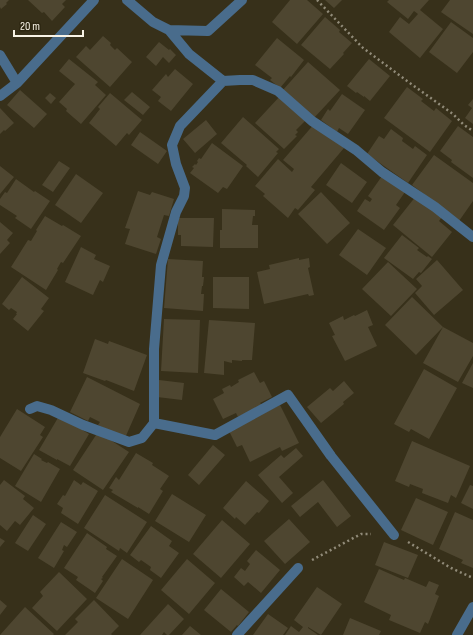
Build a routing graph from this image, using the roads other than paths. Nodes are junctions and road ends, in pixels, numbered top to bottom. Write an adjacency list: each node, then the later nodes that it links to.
1 (94, 0): 7 (street)
2 (127, 0): 4 (street)
3 (242, 0): 4 (street)
4 (169, 30): 6 (street)
5 (0, 55): 7 (street)
6 (223, 81): 9 (street); 11 (street)
7 (17, 83): 8 (street)
8 (0, 96)
9 (473, 238)
10 (30, 409): 11 (street)
11 (154, 423): 12 (street)
12 (394, 535)
13 (298, 568): 15 (street)
14 (473, 607): 16 (street)
15 (237, 635)
16 (457, 635)

